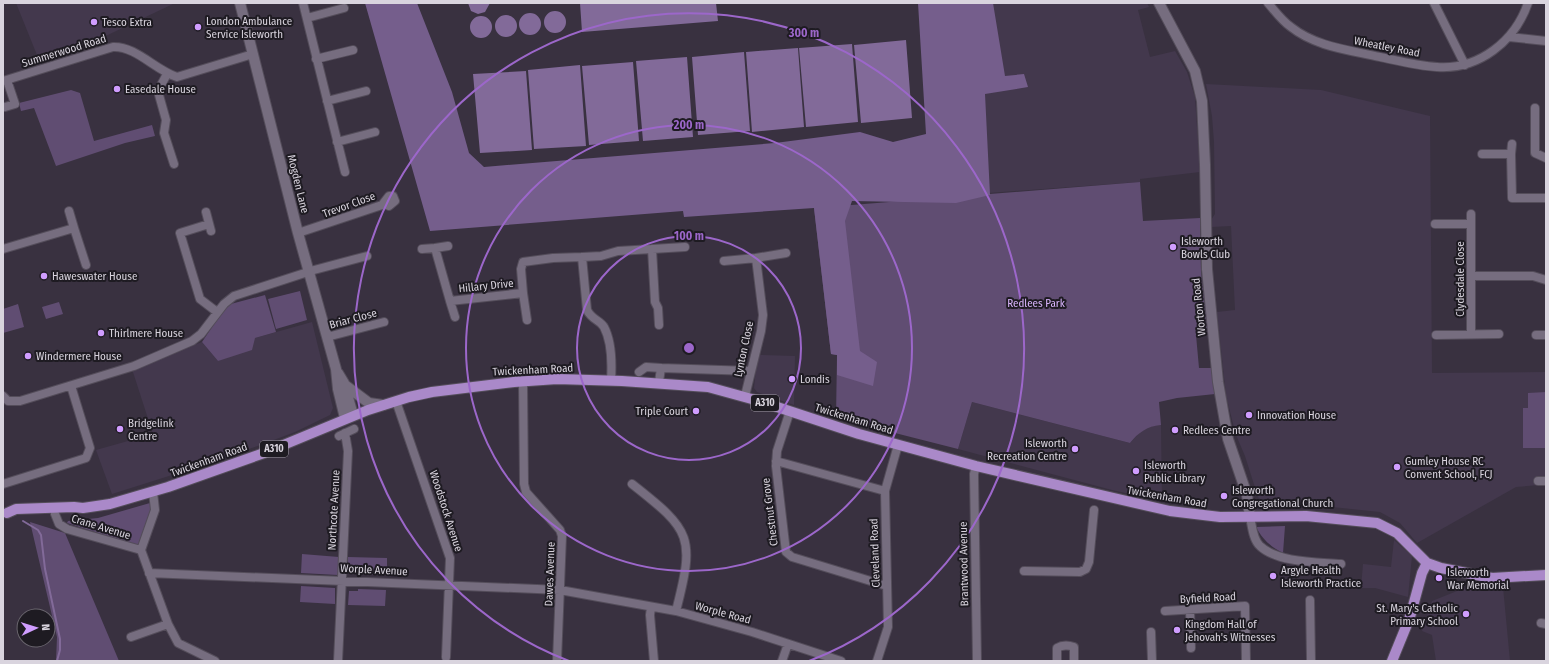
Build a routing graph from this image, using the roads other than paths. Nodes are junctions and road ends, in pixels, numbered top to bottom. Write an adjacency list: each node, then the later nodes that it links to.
1 (240, 3): 12 (street, Mogden Lane)
2 (302, 3): 8 (street)
3 (1159, 3): 93 (street, Worton Road)
4 (1268, 3): 14 (street, Wheatley Road)
5 (1434, 3): 14 (street)
6 (1528, 3): 9 (street, Wheatley Road)
7 (344, 8): 8 (street)
8 (306, 18): 13 (street)
9 (1509, 37): 10 (street); 14 (street, Wheatley Road)
10 (1546, 41)
11 (353, 50): 13 (street)
12 (253, 54): 15 (street); 37 (street, Mogden Lane)
13 (316, 59): 18 (street)
14 (1465, 65)
15 (168, 74): 16 (street, Summerwood Road); 27 (street)
16 (5, 80): 19 (street, Summerwood Road)
17 (366, 91): 18 (street)
18 (327, 101): 22 (street)
19 (5, 107)
20 (1535, 108): 26 (street)
21 (374, 132): 22 (street)
22 (338, 142): 28 (street)
23 (1512, 144): 25 (street)
24 (1482, 154): 25 (street)
25 (1512, 154): 29 (street)
26 (1546, 158)
27 (174, 164)
28 (345, 172)
29 (1546, 198)
30 (384, 203): 37 (street, Trevor Close)
31 (69, 212): 36 (street)
32 (206, 212): 55 (street)
33 (1471, 214): 35 (street, Clydesdale Close)
34 (1435, 224): 35 (street)
35 (1471, 224): 51 (street, Clydesdale Close)
36 (74, 228): 41 (street); 49 (street)
37 (298, 234): 50 (street, Mogden Lane)
38 (448, 246): 40 (street)
39 (685, 247): 43 (street)
40 (435, 248): 42 (street); 54 (street, Hillary Drive)
41 (3, 249)
42 (422, 249)
43 (652, 249): 46 (street); 59 (street)
44 (786, 254): 47 (street)
45 (367, 256): 50 (street)
46 (582, 257): 53 (street, Hillary Drive); 70 (street)
47 (756, 258): 48 (street); 68 (street, Lynton Close)
48 (724, 261)
49 (86, 265)
50 (308, 273): 55 (street); 65 (street, Mogden Lane)
51 (1471, 276): 52 (street); 60 (street, Clydesdale Close)
52 (1546, 280)
53 (523, 293): 54 (street, Hillary Drive); 57 (street, Hillary Drive)
54 (450, 301): 56 (street, Hillary Drive)
55 (217, 312): 74 (street)
56 (454, 317)
57 (527, 320)
58 (384, 322): 65 (street, Briar Close)
59 (659, 325)
60 (1471, 334): 61 (street); 62 (street)
61 (1499, 334)
62 (1436, 335)
63 (1536, 335): 64 (street)
64 (1546, 335)
65 (327, 338): 67 (street, Mogden Lane)
66 (661, 368): 68 (street); 69 (street); 72 (street)
67 (336, 369): 73 (street, Mogden Lane); 80 (street, Mogden Lane)
68 (751, 371): 76 (street, Lynton Close)
69 (639, 372)
70 (611, 380): 71 (main road, Twickenham Road / A310); 72 (main road, Twickenham Road / A310)
71 (523, 381): 77 (main road, Twickenham Road / A310); 103 (street, Dawes Avenue)
72 (659, 382): 76 (main road, Twickenham Road / A310)
73 (344, 383): 78 (street, Mogden Lane); 80 (street, Mogden Lane)
74 (71, 386): 75 (street); 85 (street)
75 (3, 396)
76 (745, 396): 79 (main road, Twickenham Road / A310)
77 (396, 401): 78 (main road, Twickenham Road / A310); 101 (street, Woodstock Avenue)
78 (383, 405): 80 (main road, Twickenham Road / A310)
79 (790, 411): 82 (main road, Twickenham Road / A310); 83 (street, Chestnut Grove)
80 (349, 417): 88 (main road, Twickenham Road / A310)
81 (354, 430): 100 (street, Northcote Avenue)
82 (898, 445): 84 (main road, Twickenham Road / A310); 87 (street, Cleveland Road)
83 (776, 461): 87 (street); 102 (street, Chestnut Grove)
84 (976, 466): 93 (main road, Twickenham Road / A310); 123 (street, Brantwood Avenue)
85 (3, 484)
86 (632, 484): 108 (street)
87 (885, 491): 102 (street, Cleveland Road)
88 (153, 492): 89 (main road, Twickenham Road / A310); 94 (street)
89 (83, 508): 91 (main road, Twickenham Road / A310); 92 (main road, Twickenham Road / A310)
90 (1094, 510): 97 (street)
91 (5, 513): 92 (main road, Twickenham Road / A310)
92 (55, 514): 94 (street, Crane Avenue)
93 (1250, 517): 95 (main road, Twickenham Road / A310); 96 (street)
94 (141, 550): 98 (street, Crane Avenue)
95 (1427, 563): 99 (main road, Twickenham Road / A310); 129 (main road)
96 (1341, 564)
97 (1024, 571)
98 (149, 573): 100 (street, Worple Avenue); 110 (street, Crane Avenue)
99 (1546, 575)
100 (342, 580): 101 (street, Worple Avenue); 117 (street, Northcote Avenue)
101 (450, 584): 103 (street, Worple Avenue); 115 (street, Woodstock Avenue)
102 (887, 586): 122 (street, Cleveland Road)
103 (560, 590): 104 (street, Worple Avenue); 118 (street, Dawes Avenue)
104 (597, 596): 106 (street, Worple Road)
105 (1310, 600): 128 (street)
106 (651, 607): 108 (street, Worple Road); 119 (street)
107 (1190, 610): 109 (street, Byfield Road); 114 (street); 127 (street, Byfield Road)
108 (676, 611): 113 (street, Worple Road)
109 (1165, 611)
110 (168, 624): 112 (street); 116 (street, Crane Avenue)
111 (1151, 632): 126 (street)
112 (131, 637)
113 (788, 644): 120 (street); 121 (street, Worple Road)
114 (1191, 648)
115 (446, 656)
116 (215, 661)
117 (338, 661)
118 (557, 661)
119 (654, 661)
120 (782, 661)
121 (841, 661)
122 (877, 661)
123 (978, 661)
124 (1057, 661): 125 (street)
125 (1074, 661)
126 (1152, 661)
127 (1246, 661)
128 (1311, 661)
129 (1392, 661)

